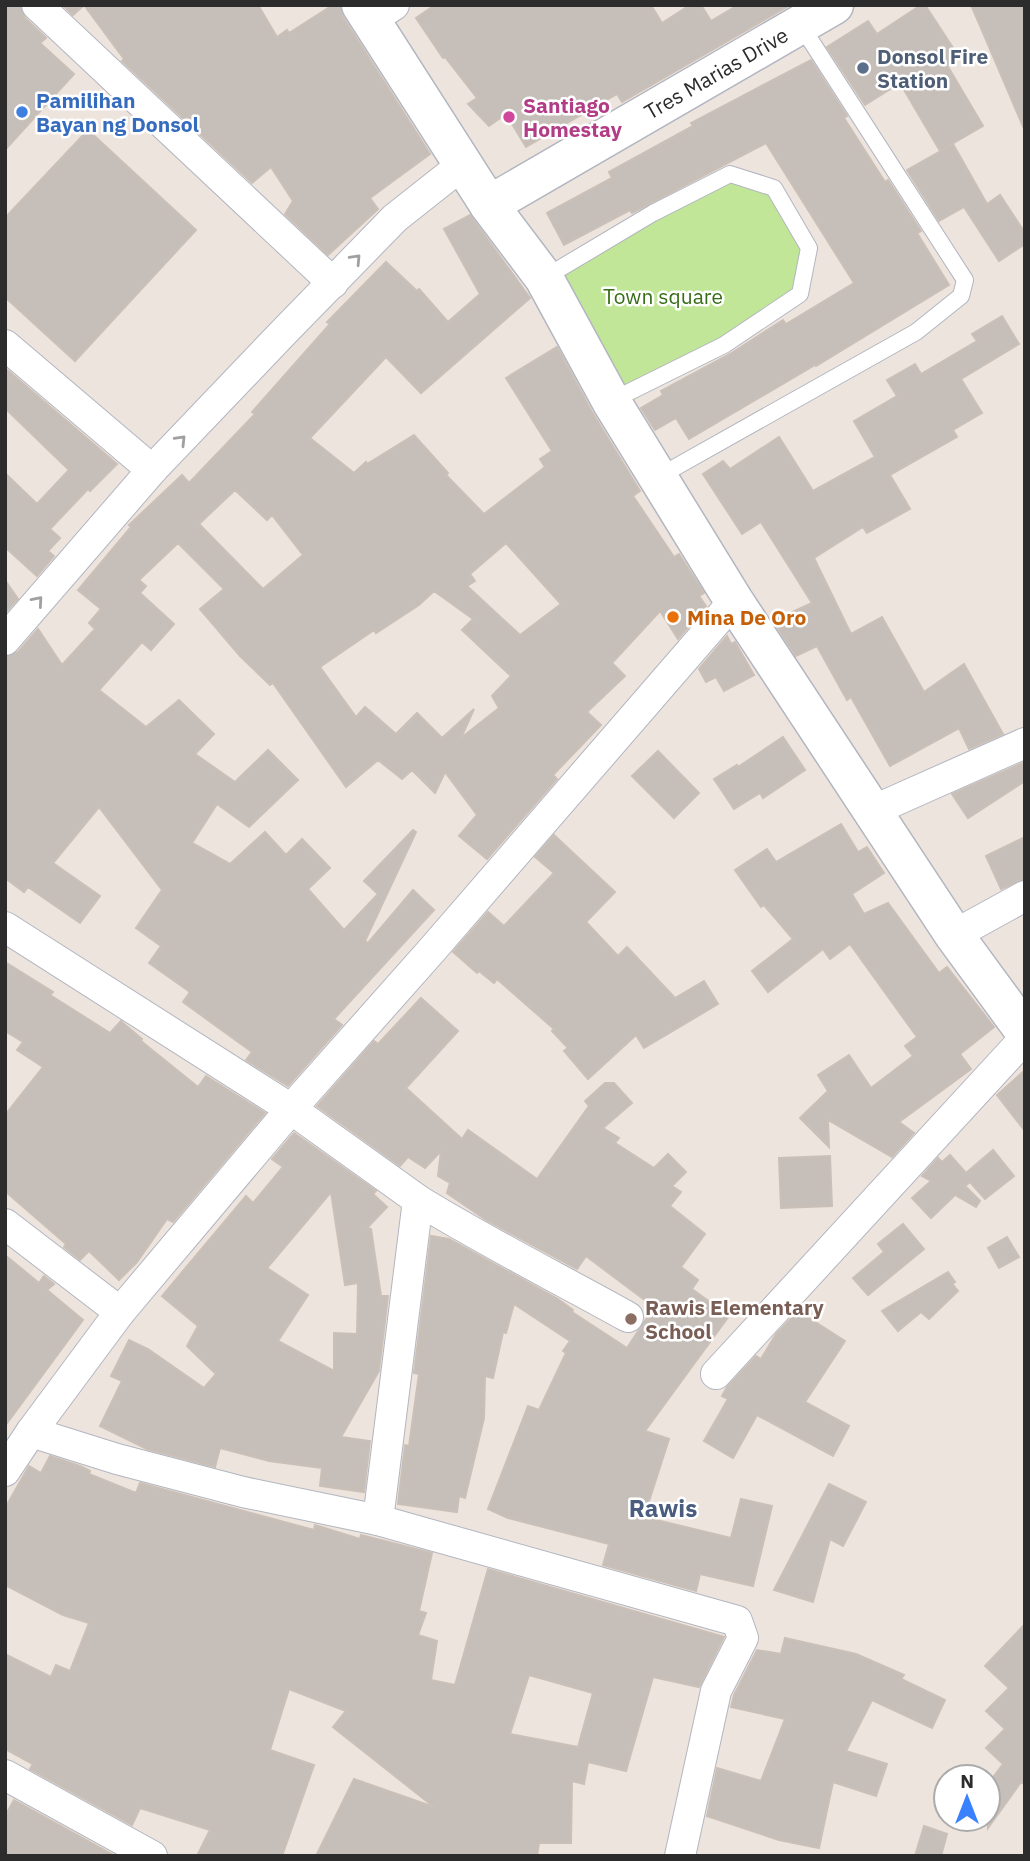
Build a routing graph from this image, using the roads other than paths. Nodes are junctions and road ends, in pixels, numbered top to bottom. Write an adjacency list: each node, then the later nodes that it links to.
1 (37, 5): 8 (street)
2 (834, 5): 4 (main road, Tres Marias Drive)
3 (375, 10): 5 (main road)
4 (800, 24): 6 (main road, Tres Marias Drive); 12 (lane)
5 (462, 164): 6 (main road); 8 (street, one-way to 5)
6 (489, 205): 7 (main road)
7 (544, 278): 10 (main road); 10 (lane)
8 (333, 283): 11 (street, one-way to 8)
9 (5, 345): 11 (street)
10 (611, 401): 12 (main road)
11 (152, 470): 14 (street, one-way to 11)
12 (658, 477): 13 (main road)
13 (734, 601): 16 (main road); 22 (street)
14 (5, 640)
15 (1025, 743): 16 (street)
16 (872, 811): 19 (main road)
17 (1025, 896): 19 (street)
18 (5, 927): 22 (street)
19 (950, 929): 20 (main road)
20 (1025, 1032)
21 (1025, 1038): 27 (street)
22 (291, 1109): 23 (street); 25 (street)
23 (418, 1200): 26 (street); 30 (street)
24 (5, 1224): 25 (street)
25 (120, 1312): 28 (street)
26 (628, 1317)
27 (716, 1374)
28 (31, 1432): 29 (street); 30 (street)
29 (8, 1460)
30 (378, 1520): 33 (street)
31 (5, 1775): 32 (street)
32 (152, 1856)
33 (680, 1856)

